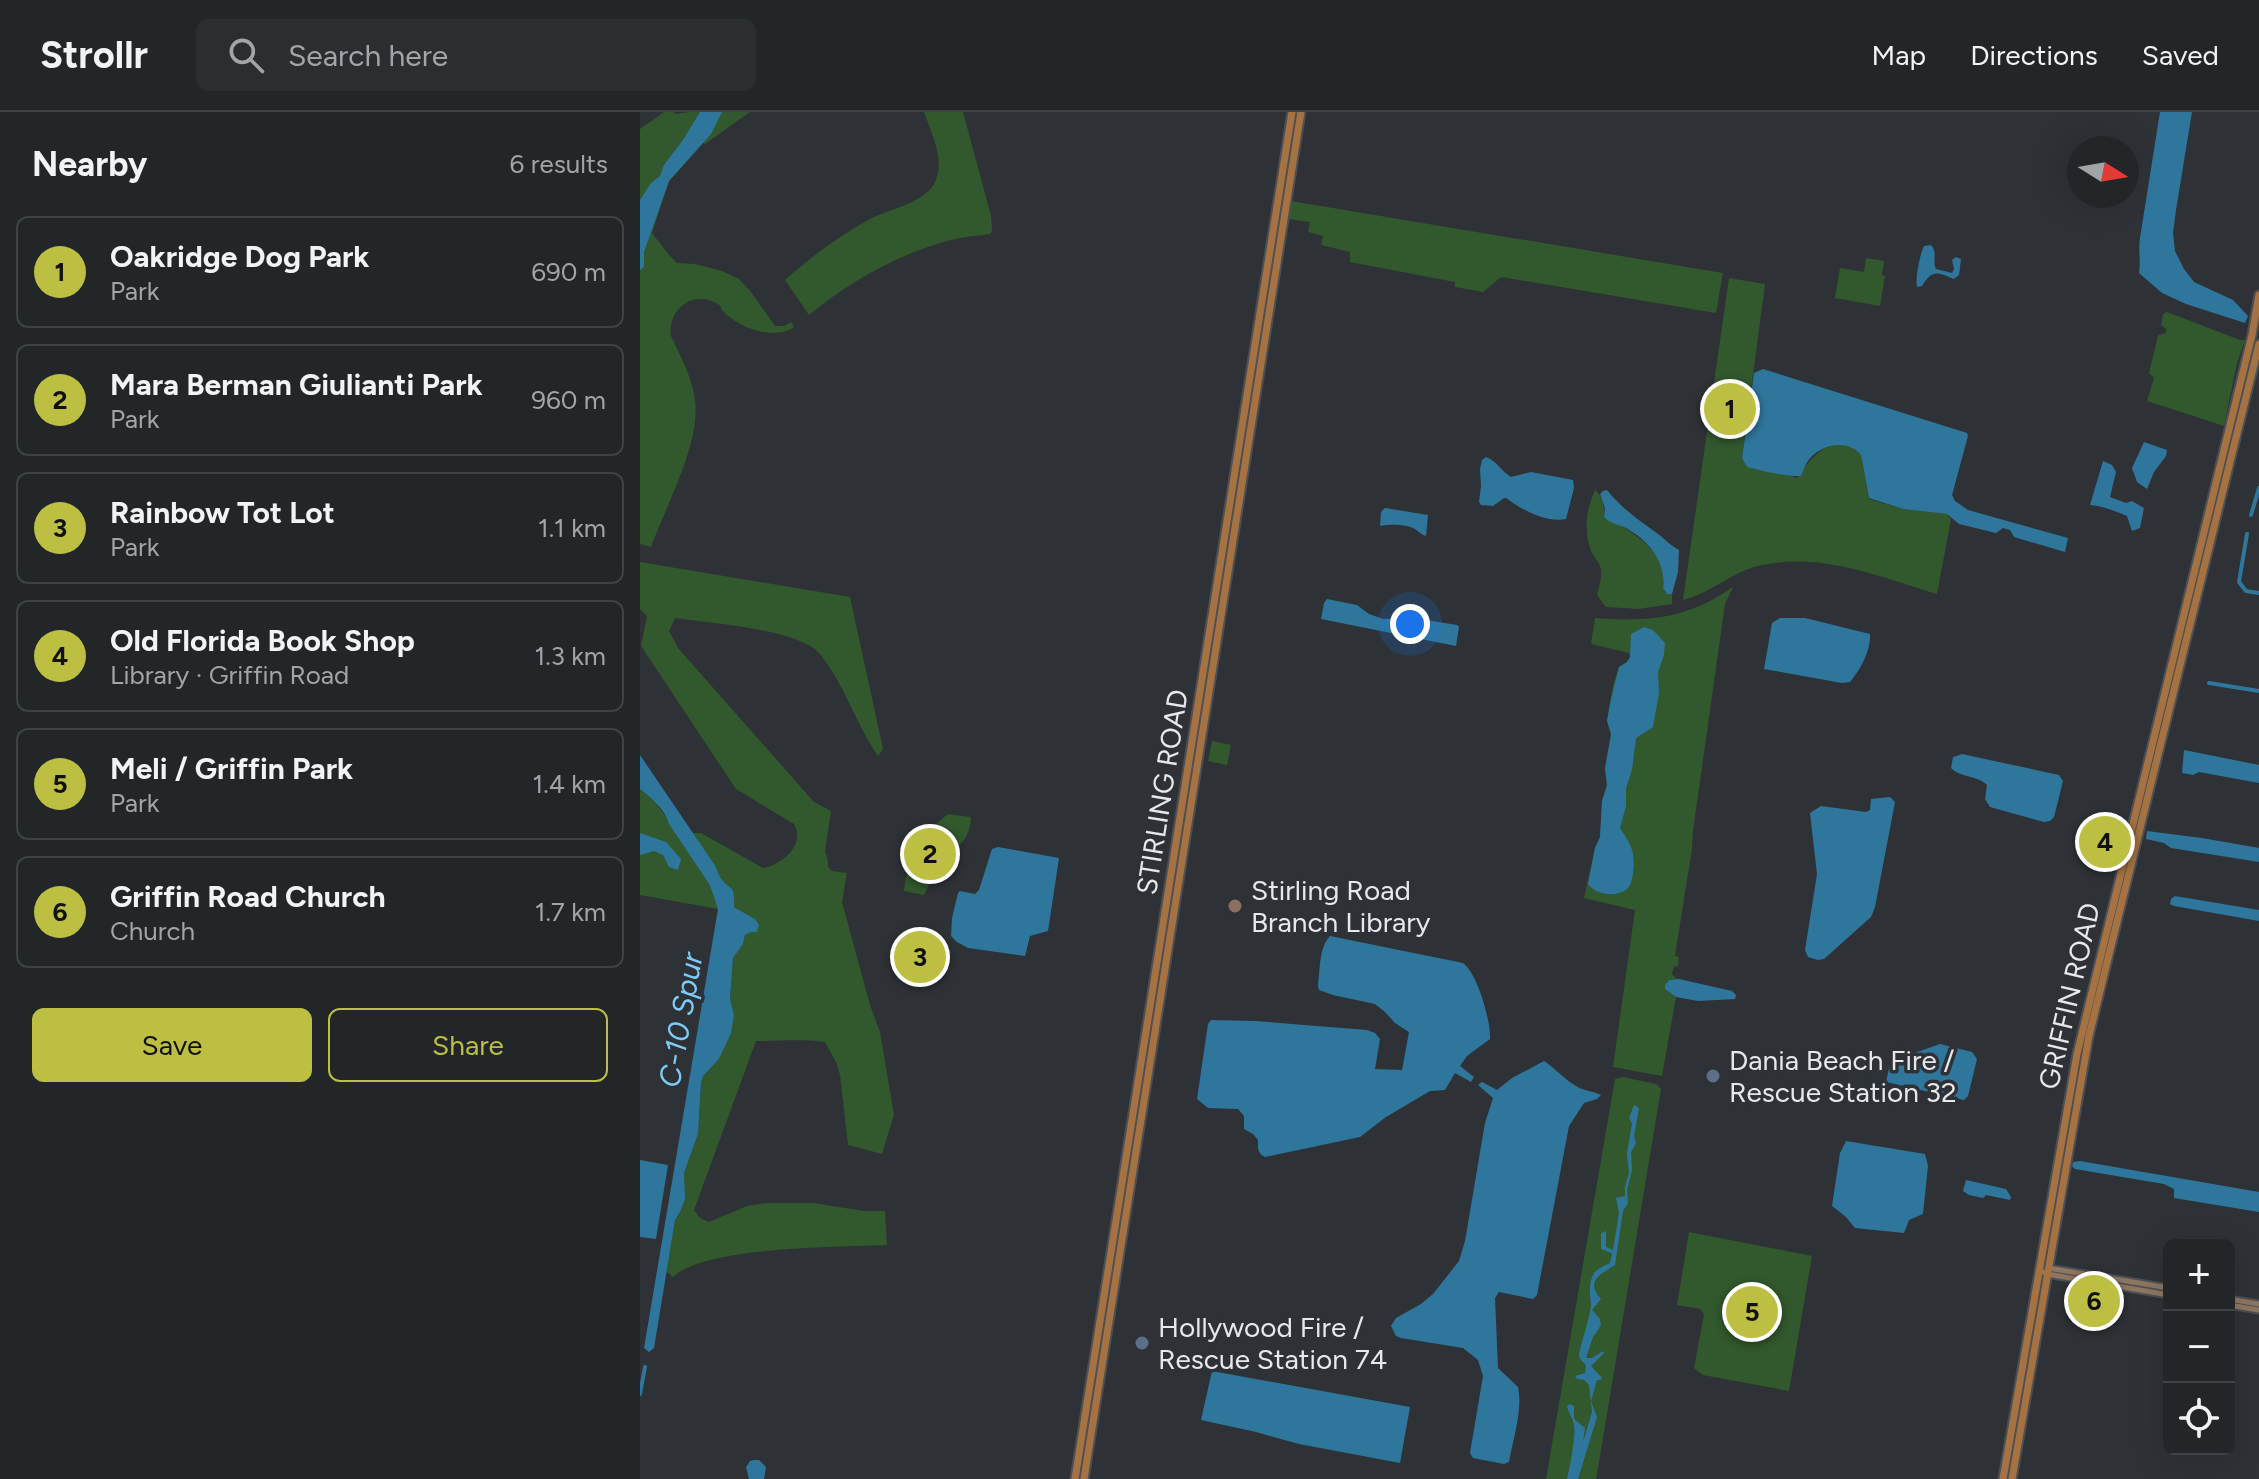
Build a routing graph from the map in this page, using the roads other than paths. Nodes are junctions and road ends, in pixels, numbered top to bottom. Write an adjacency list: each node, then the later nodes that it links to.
1 (1292, 112): 3 (main road, STIRLING ROAD)
2 (1301, 112): 4 (main road, STIRLING ROAD)
3 (1285, 156): 4 (main road); 8 (main road, STIRLING ROAD)
4 (1292, 169): 8 (main road, STIRLING ROAD)
5 (2259, 295): 7 (main road, GRIFFIN ROAD)
6 (2259, 344): 9 (main road, GRIFFIN ROAD)
7 (2094, 979): 9 (main road); 10 (main road, GRIFFIN ROAD)
8 (1158, 984): 12 (main road, STIRLING ROAD); 13 (main road, STIRLING ROAD)
9 (2098, 998): 11 (main road, GRIFFIN ROAD)
10 (2089, 1000): 11 (main road); 14 (main road, GRIFFIN ROAD)
11 (2094, 1017): 15 (main road, GRIFFIN ROAD)
12 (1146, 1034): 13 (main road); 16 (main road, STIRLING ROAD)
13 (1153, 1046): 17 (main road, STIRLING ROAD)
14 (2072, 1081): 15 (main road); 18 (main road, GRIFFIN ROAD)
15 (2076, 1104): 18 (main road, GRIFFIN ROAD)
16 (1121, 1189): 17 (main road); 25 (main road, STIRLING ROAD)
17 (1128, 1203): 26 (main road, STIRLING ROAD)
18 (2045, 1270): 19 (main road); 20 (main road); 27 (main road, GRIFFIN ROAD); 28 (main road, GRIFFIN ROAD)
19 (2163, 1287)
20 (2163, 1294)
21 (2235, 1300): 22 (main road)
22 (2259, 1304)
23 (2235, 1306): 24 (main road)
24 (2259, 1310)
25 (1075, 1479)
26 (1084, 1479)
27 (2003, 1479)
28 (2012, 1479)

